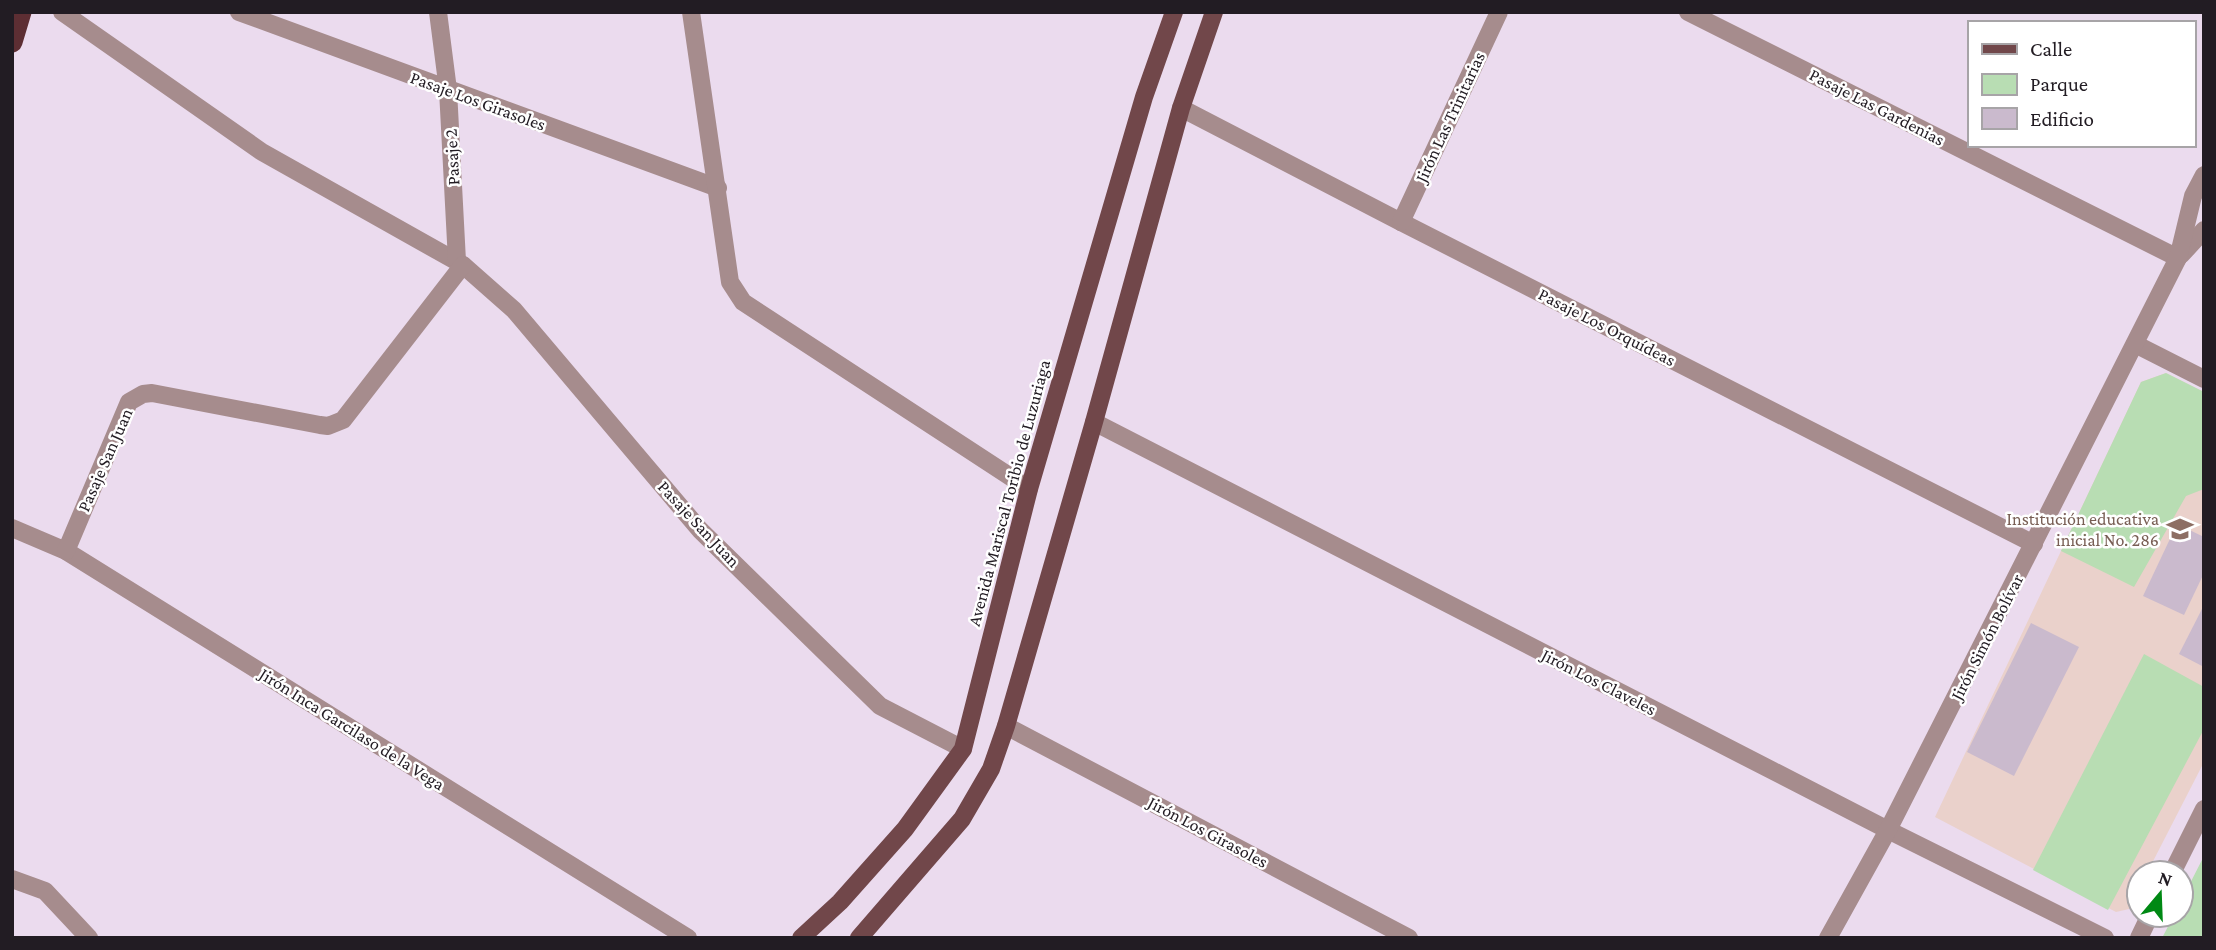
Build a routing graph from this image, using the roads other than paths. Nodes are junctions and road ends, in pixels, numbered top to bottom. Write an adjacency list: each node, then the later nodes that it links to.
1 (21, 12): 10 (highway)
2 (62, 12): 18 (street, Pasaje San Juan)
3 (239, 12): 11 (street, Pasaje Los Girasoles)
4 (438, 12): 11 (street, Pasaje 2)
5 (691, 12): 14 (street)
6 (1174, 12): 22 (main road, Avenida Mariscal Toribio de Luzuriaga)
7 (1214, 12): 12 (main road)
8 (1499, 12): 15 (street, Jirón Las Trinitarias)
9 (1688, 12): 17 (street, Pasaje Las Gardenias)
10 (12, 43)
11 (448, 90): 14 (street, Pasaje Los Girasoles); 18 (street, Pasaje 2)
12 (1181, 108): 15 (street, Pasaje Los Orquídeas); 21 (main road)
13 (2204, 175): 17 (street, Jirón Simón Bolívar)
14 (718, 188): 22 (street)
15 (1401, 222): 24 (street, Pasaje Los Orquídeas)
16 (2204, 230): 17 (street, Jirón Simón Bolívar)
17 (2178, 258): 19 (street, Jirón Simón Bolívar)
18 (460, 263): 25 (street, Pasaje San Juan); 27 (street, Pasaje San Juan)
19 (2136, 344): 20 (street); 24 (street, Jirón Simón Bolívar)
20 (2204, 379)
21 (1094, 422): 26 (main road); 29 (street, Jirón Los Claveles)
22 (1029, 489): 27 (main road, Avenida Mariscal Toribio de Luzuriaga)
23 (12, 528): 25 (street, Jirón Inca Garcilaso de la Vega)
24 (2034, 544): 29 (street, Jirón Simón Bolívar)
25 (66, 551): 33 (street, Jirón Inca Garcilaso de la Vega)
26 (1006, 726): 35 (main road); 36 (street, Jirón Los Girasoles)
27 (963, 749): 34 (main road, Avenida Mariscal Toribio de Luzuriaga)
28 (2204, 809): 30 (street)
29 (1888, 830): 37 (street, Jirón Simón Bolívar); 38 (street, Jirón Los Claveles)
30 (2179, 859)
31 (12, 879): 32 (street)
32 (89, 938)
33 (688, 938)
34 (802, 938)
35 (859, 938)
36 (1409, 938)
37 (1828, 938)
38 (2105, 938)

